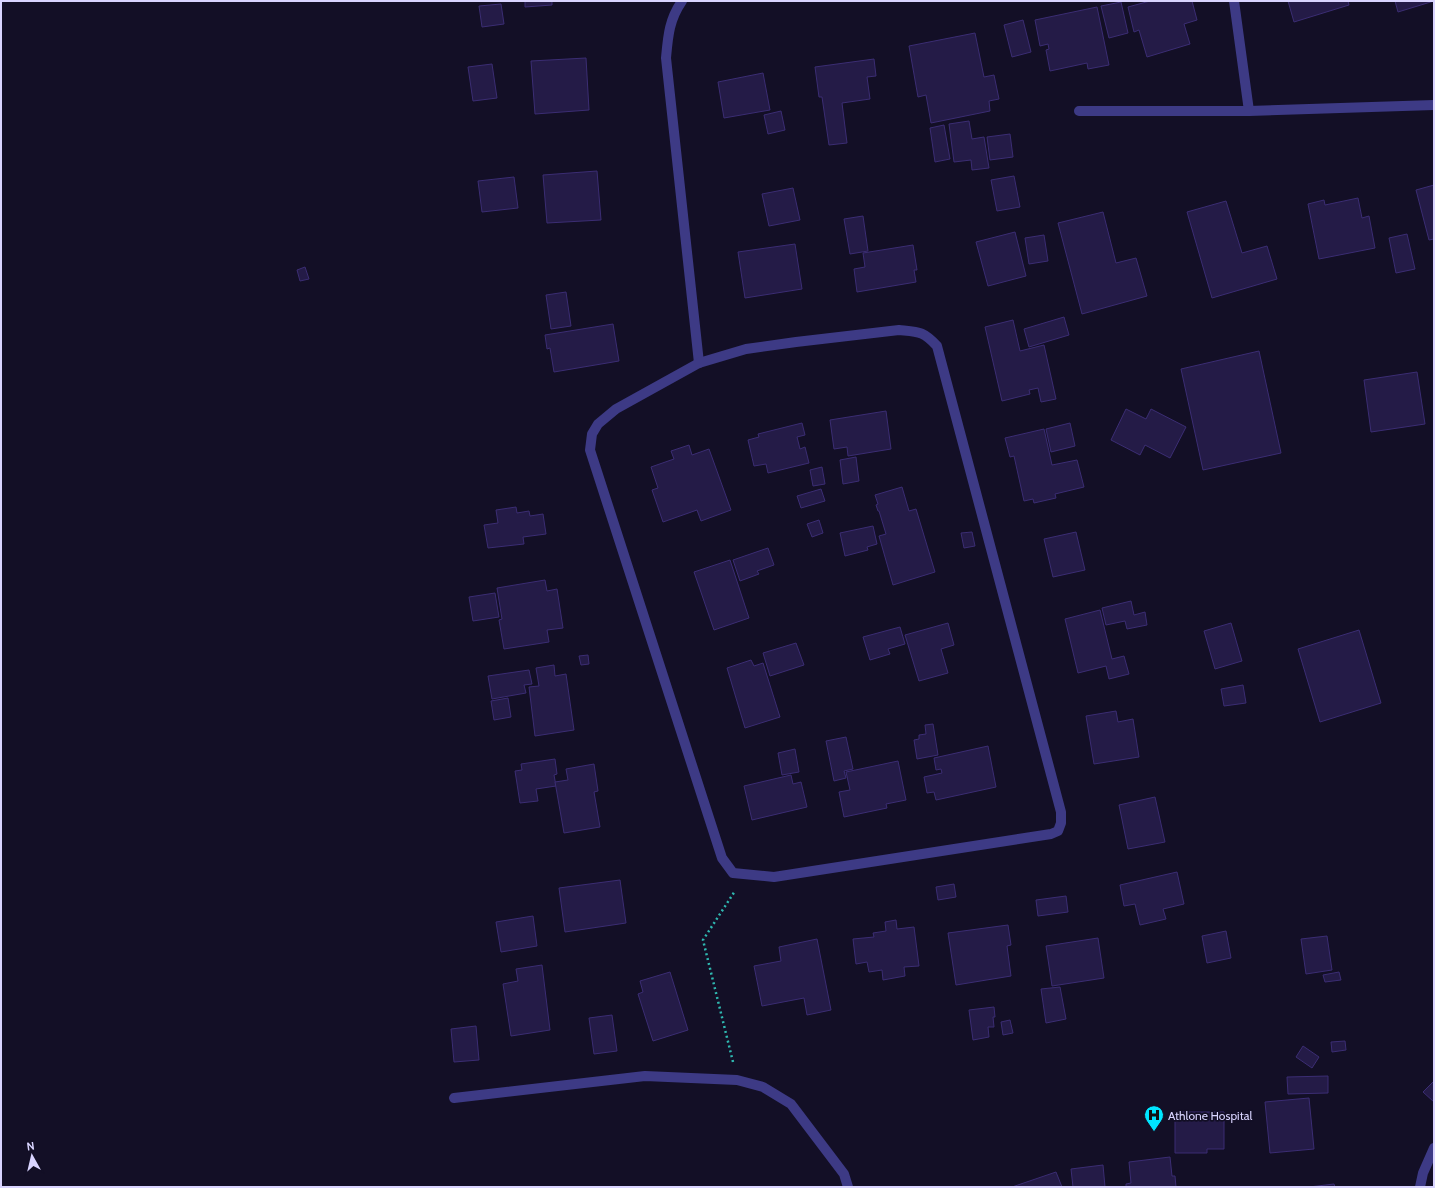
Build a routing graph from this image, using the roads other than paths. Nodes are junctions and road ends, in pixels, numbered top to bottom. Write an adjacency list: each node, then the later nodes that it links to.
1 (682, 1): 6 (street)
2 (1234, 1): 5 (street)
3 (1434, 105): 5 (street)
4 (1079, 111): 5 (street)
5 (1249, 111)
6 (699, 363): 6 (street)
7 (454, 1098): 9 (street)
8 (1434, 1148): 10 (street)
9 (848, 1187)
10 (1420, 1187)

